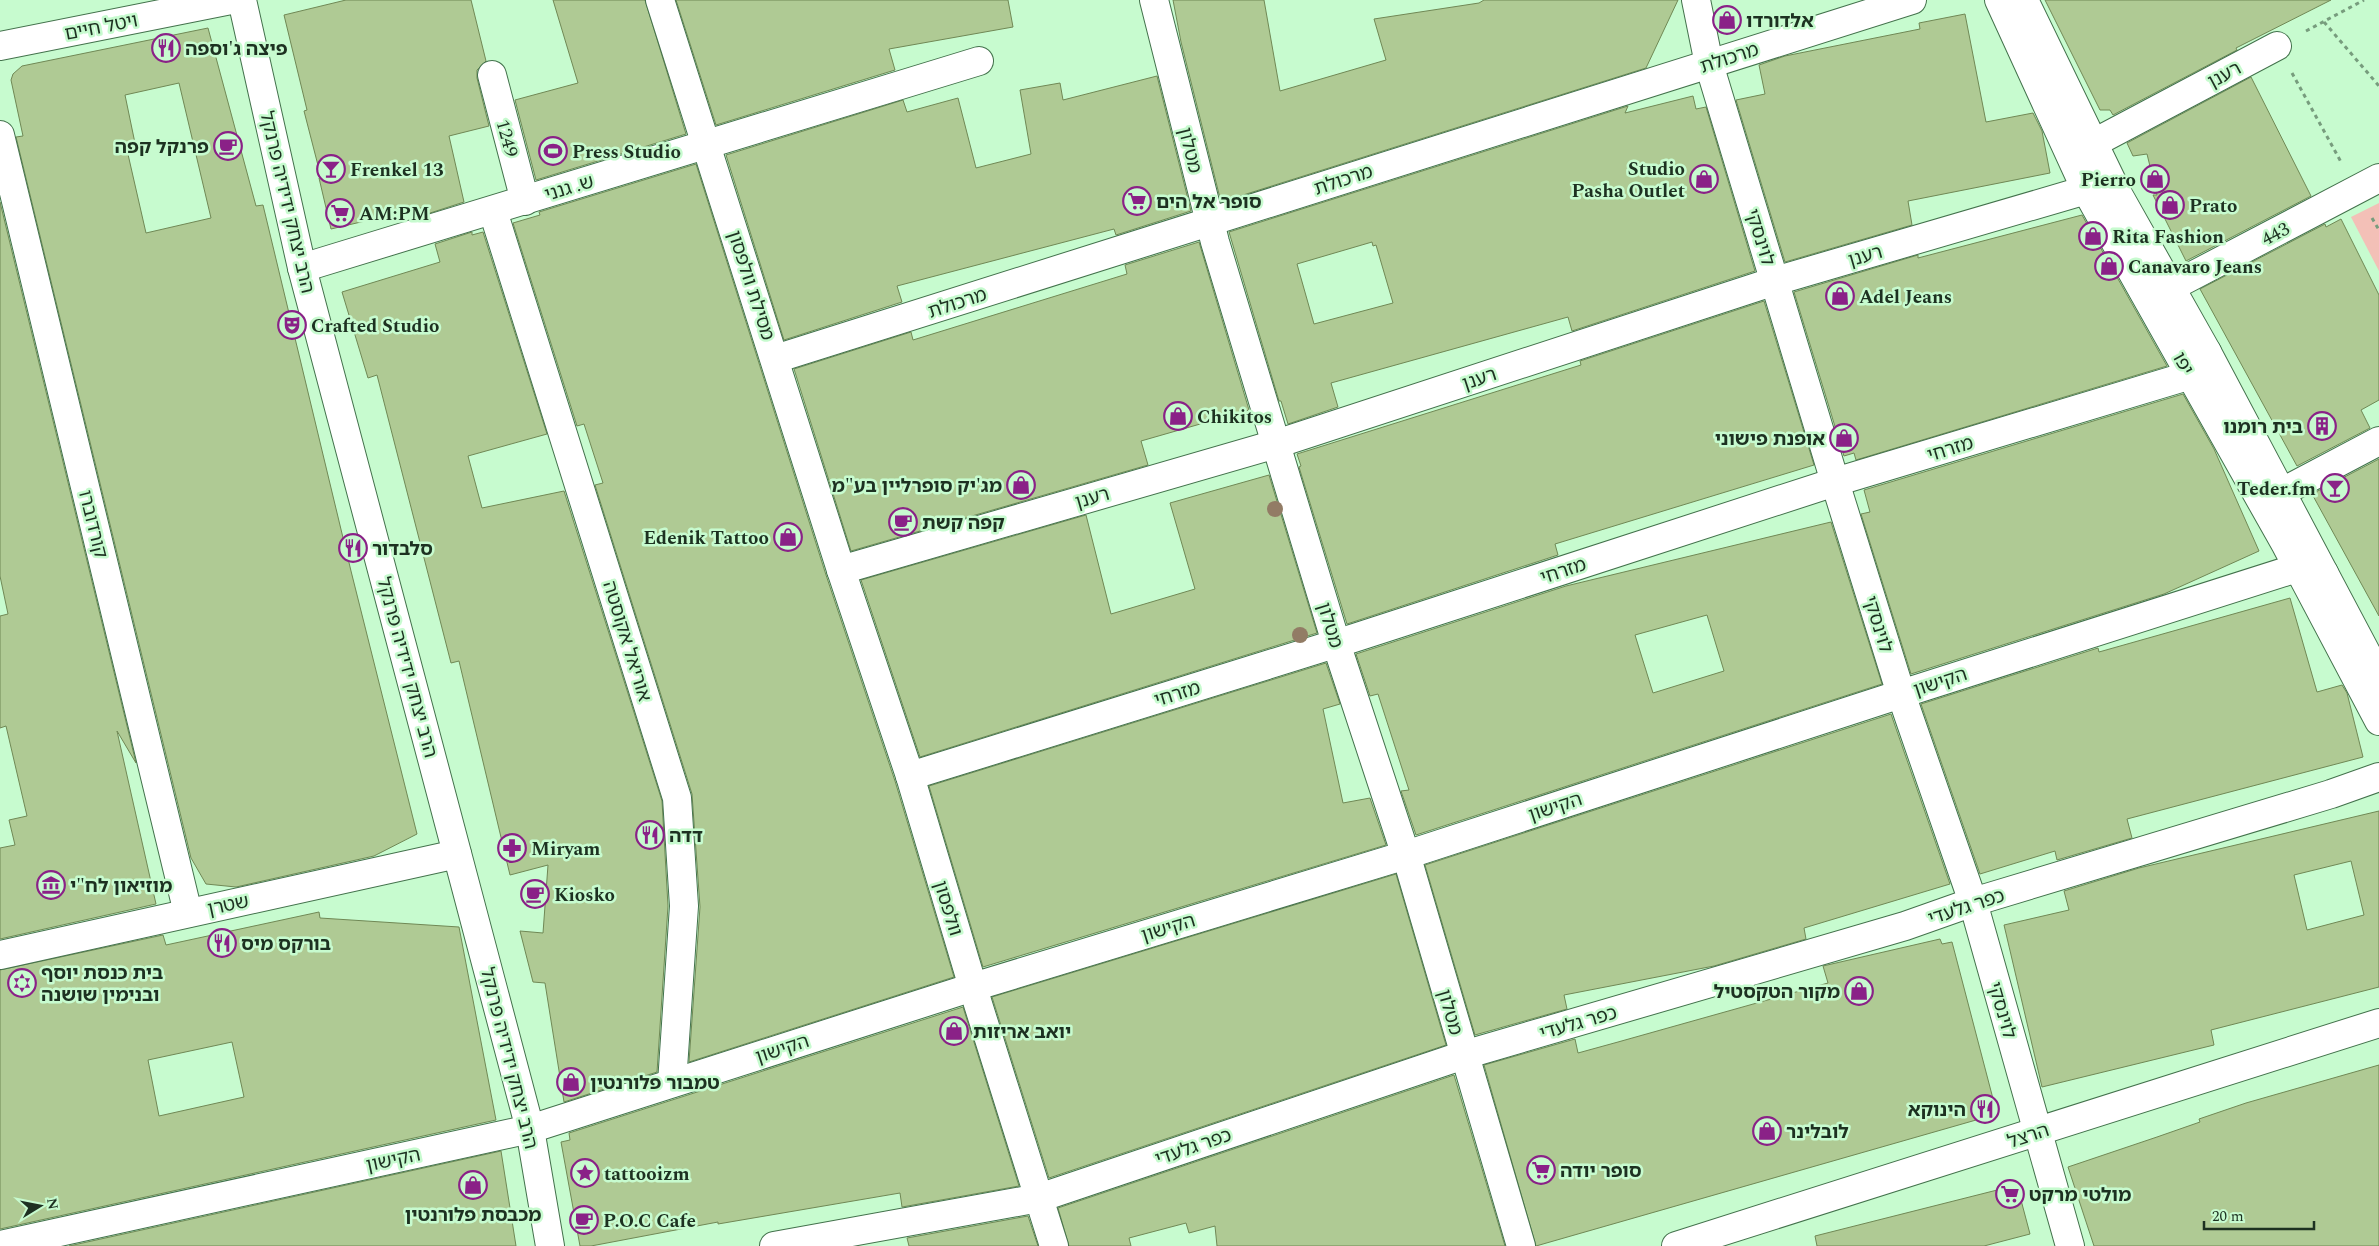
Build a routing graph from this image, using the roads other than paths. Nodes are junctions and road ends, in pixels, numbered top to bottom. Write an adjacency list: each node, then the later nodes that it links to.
1 (231, 0): 9 (street, ויטל חיים)
2 (242, 0): 23 (street, הרב יצחק ידידיה פרנקל)
3 (660, 0): 16 (street, מסילת וולפסון)
4 (1154, 0): 22 (street, מטלון)
5 (1696, 0): 12 (street, לוינסקי)
6 (1912, 0): 12 (street, מרכולת)
7 (1999, 0): 18 (street, יפו)
8 (2024, 0): 15 (street, יפו)
9 (0, 46)
10 (2277, 46): 15 (street, רענן)
11 (979, 61): 16 (street, ש. גנני)
12 (1709, 64): 22 (street, מרכולת); 24 (street, לוינסקי)
13 (492, 76): 20 (street, 1249)
14 (0, 135): 45 (street, קורדוברו)
15 (2092, 144): 19 (street, יפו)
16 (707, 145): 20 (street, ש. גנני); 27 (street, מסילת וולפסון)
17 (2368, 184): 25 (street, 443)
18 (2086, 190): 19 (street, רענן); 24 (street, רענן); 28 (street, יפו)
19 (2117, 192): 25 (street, יפו)
20 (525, 201): 21 (street, ש. גנני)
21 (494, 211): 23 (street, ש. גנני); 50 (street, אוריאל אקוסטה)
22 (1209, 221): 27 (street, מרכולת); 30 (street, מטלון)
23 (302, 268): 42 (street, הרב יצחק ידידיה פרנקל)
24 (1775, 281): 30 (street, רענן); 31 (street, לוינסקי)
25 (2171, 287): 26 (street, יפו)
26 (2207, 352): 28 (street); 32 (street, יפו)
27 (775, 359): 34 (street, מסילת וולפסון)
28 (2191, 376): 31 (street, מזרחי); 32 (street, יפו)
29 (2379, 441): 32 (street)
30 (1276, 444): 34 (street, רענן); 36 (street, מטלון)
31 (1835, 482): 36 (street, מזרחי); 38 (street, לוינסקי)
32 (2272, 498): 33 (street, יפו); 35 (street, יפו)
33 (2297, 568): 35 (street, הקישון); 38 (street, הקישון); 39 (street, יפו)
34 (841, 570): 40 (street, וולפסון)
35 (2324, 573): 37 (street, יפו)
36 (1336, 643): 40 (street, מזרחי); 43 (street, מטלון)
37 (2379, 677)
38 (1901, 694): 43 (street, הקישון); 44 (street, לוינסקי)
39 (2379, 721)
40 (910, 776): 47 (street, וולפסון)
41 (2379, 777): 44 (street, כפר גלעדי)
42 (457, 854): 45 (street, שטרן); 51 (street, הרב יצחק ידידיה פרנקל)
43 (1406, 855): 47 (street, הקישון); 49 (street, מטלון)
44 (1973, 902): 49 (street, כפר גלעדי); 52 (street, לוינסקי)
45 (188, 913): 46 (street, שטרן)
46 (0, 955)
47 (973, 987): 50 (street, הקישון); 53 (street, וולפסון)
48 (2379, 1023): 52 (street, הרצל)
49 (1464, 1055): 53 (street, כפר גלעדי); 58 (street, מטלון)
50 (672, 1083): 51 (street, הקישון)
51 (530, 1129): 54 (street, הקישון); 55 (street, הרב יצחק ידידיה פרנקל)
52 (2037, 1132): 59 (street, הרצל); 60 (street, לוינסקי)
53 (1039, 1198): 56 (street, כפר גלעדי); 57 (street, וולפסון)
54 (0, 1245)
55 (550, 1246)
56 (774, 1246)
57 (1054, 1246)
58 (1521, 1246)
59 (1676, 1246)
60 (2070, 1246)

